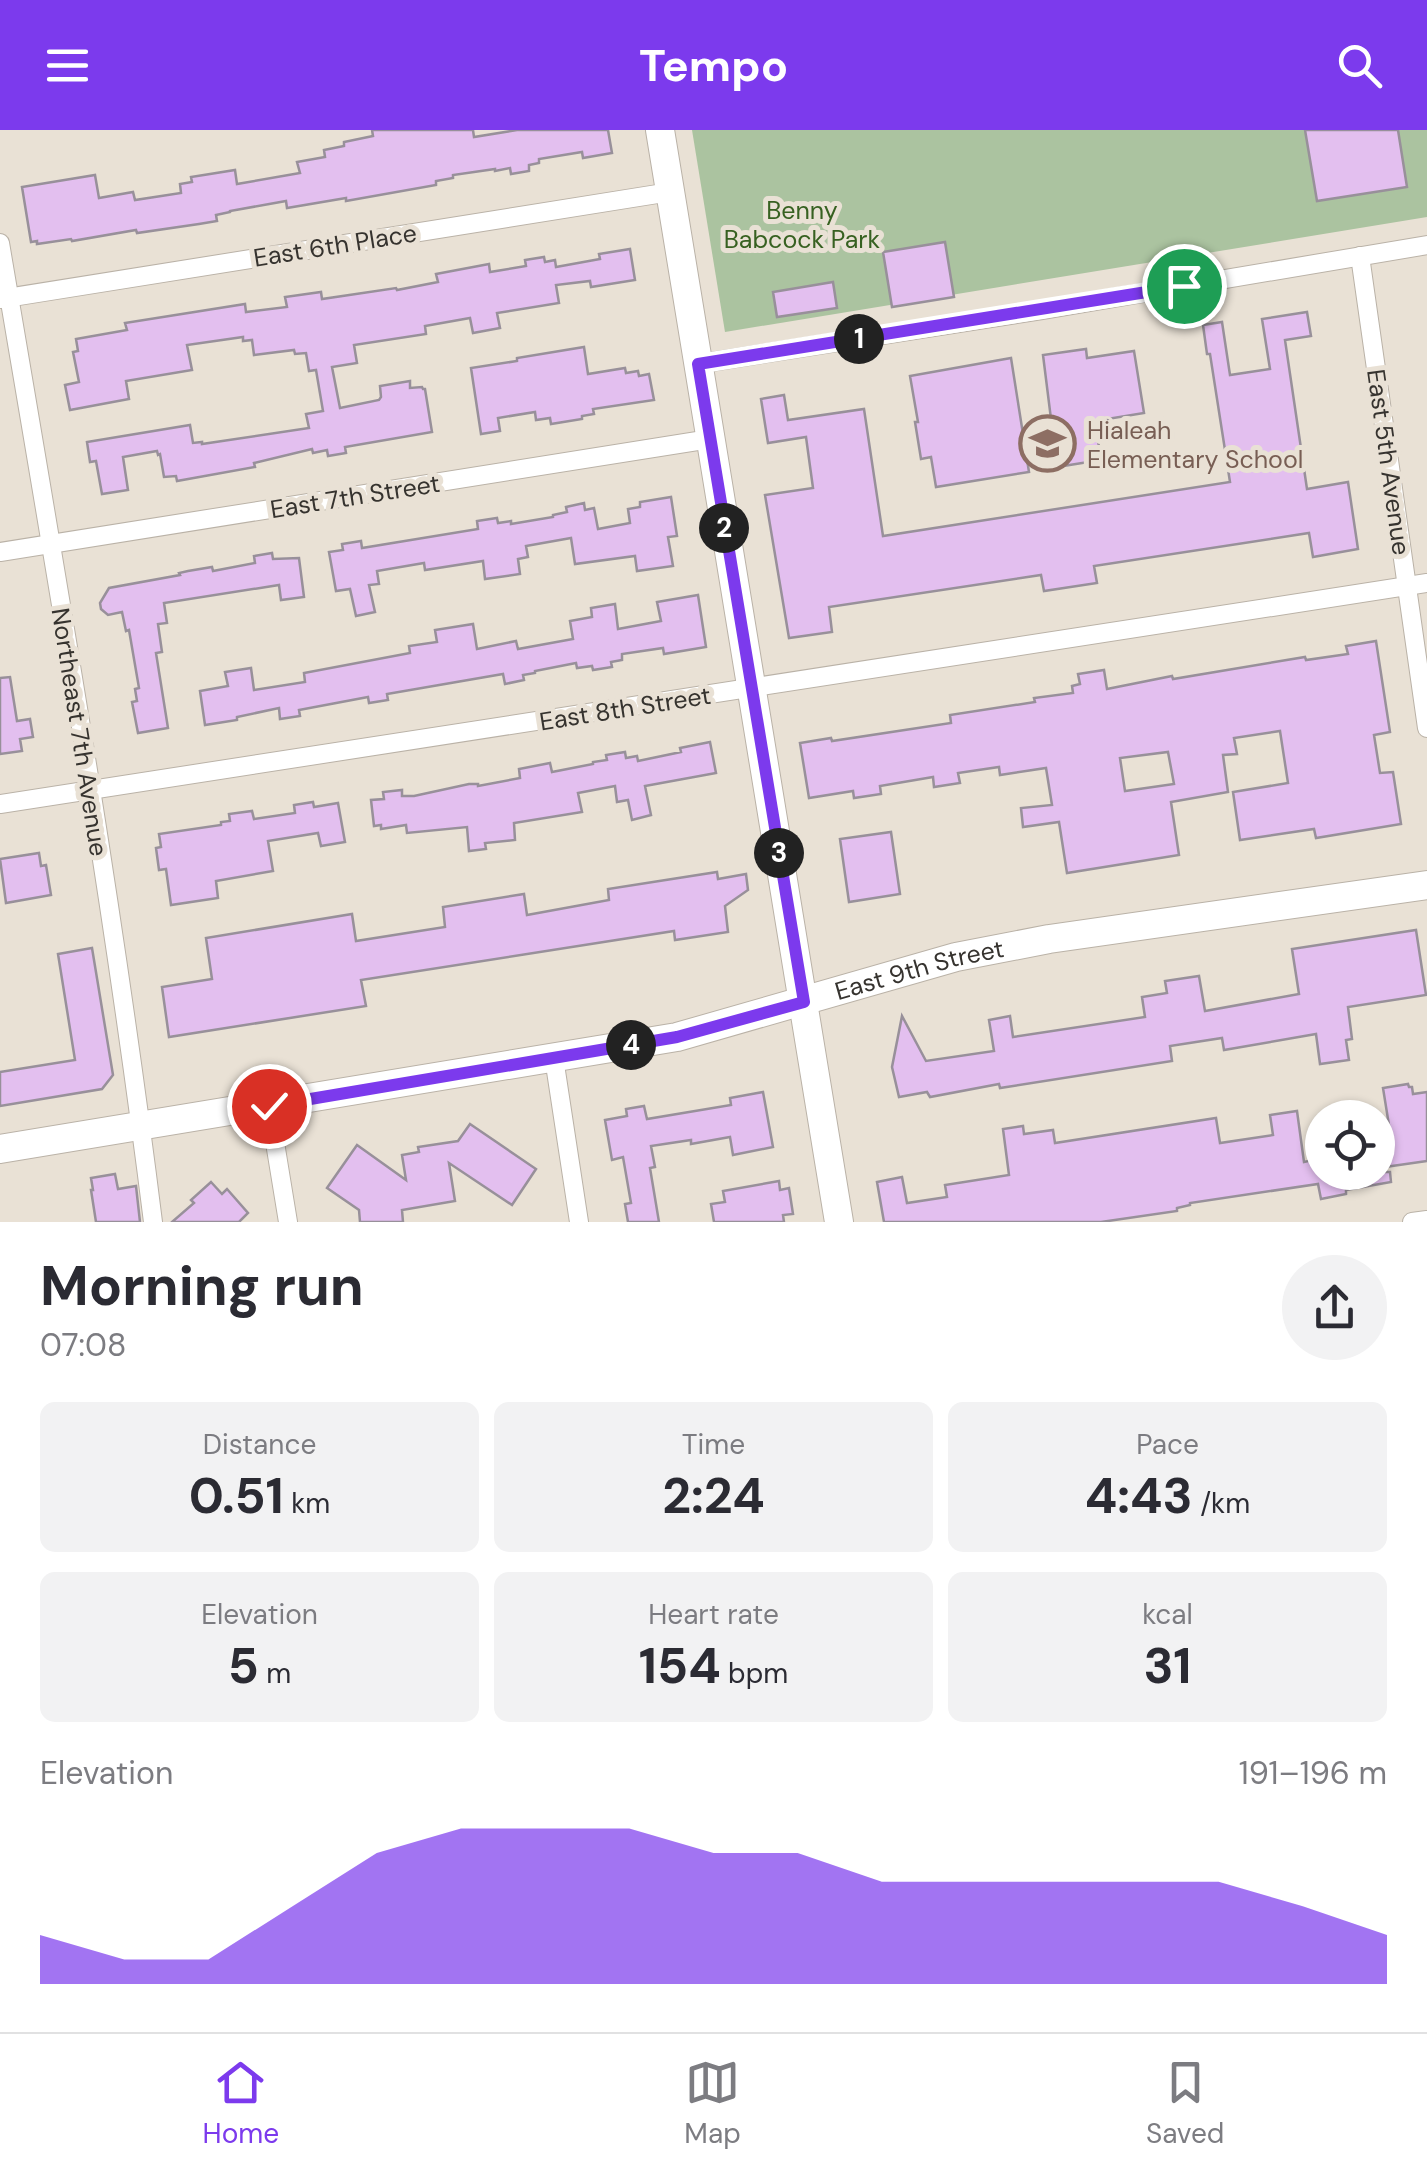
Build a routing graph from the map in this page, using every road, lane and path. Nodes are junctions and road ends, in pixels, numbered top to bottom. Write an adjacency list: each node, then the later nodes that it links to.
1 (660, 130): 2 (main road)
2 (670, 192): 6 (street, East 6th Place); 7 (main road)
3 (0, 242): 6 (street, Northeast 7th Avenue)
4 (1427, 245): 5 (street)
5 (1360, 256): 7 (street); 12 (street, East 5th Avenue)
6 (5, 298): 9 (street, Northeast 7th Avenue)
7 (698, 364): 8 (main road)
8 (710, 440): 9 (street, East 7th Street); 13 (main road)
9 (50, 544): 10 (street, East 7th Street); 15 (street, Northeast 7th Avenue)
10 (0, 552)
11 (1427, 584): 12 (street, East 8th Street)
12 (1406, 586): 13 (street, East 8th Street); 14 (street, East 5th Avenue)
13 (750, 688): 15 (street, East 8th Street); 18 (main road)
14 (1427, 728)
15 (90, 790): 16 (street, East 8th Street); 21 (street, Northeast 7th Avenue)
16 (0, 804)
17 (1427, 884): 18 (main road, East 9th Street)
18 (804, 1002): 19 (main road, East 9th Street); 27 (main road)
19 (554, 1058): 20 (main road, East 9th Street); 26 (street)
20 (269, 1106): 21 (main road, East 9th Street); 25 (street)
21 (141, 1126): 22 (main road, East 9th Street); 24 (street, Northeast 7th Avenue)
22 (0, 1149)
23 (1427, 1220): 28 (street)
24 (153, 1222)
25 (288, 1222)
26 (579, 1222)
27 (839, 1222)
28 (1412, 1222)

